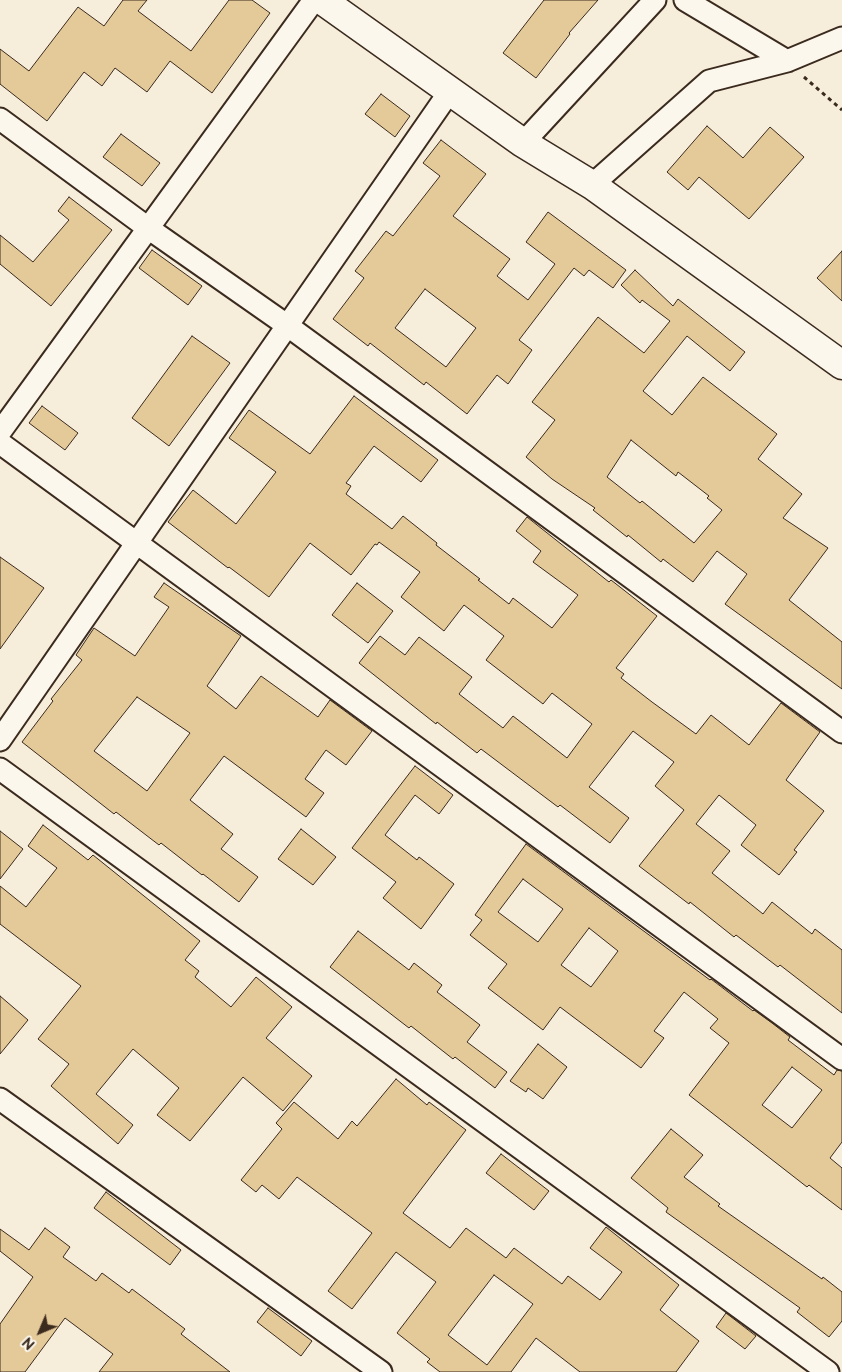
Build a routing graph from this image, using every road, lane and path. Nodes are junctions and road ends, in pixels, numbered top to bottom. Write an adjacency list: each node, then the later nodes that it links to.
1 (314, 0): 12 (street)
2 (322, 0): 7 (street)
3 (655, 0): 10 (street)
4 (685, 0): 6 (street)
5 (842, 38): 6 (street)
6 (787, 61): 8 (path); 11 (street)
7 (450, 91): 10 (street); 13 (street)
8 (842, 110)
9 (0, 119): 12 (street)
10 (522, 143): 11 (street)
11 (592, 185): 14 (street)
12 (148, 228): 13 (street); 15 (street)
13 (288, 326): 17 (street); 18 (street)
14 (842, 365)
15 (0, 432)
16 (0, 443): 17 (street)
17 (136, 544): 19 (street); 21 (street)
18 (842, 732)
19 (0, 740)
20 (0, 769): 24 (street)
21 (842, 1059)
22 (0, 1099): 23 (street)
23 (381, 1372)
24 (828, 1372)

